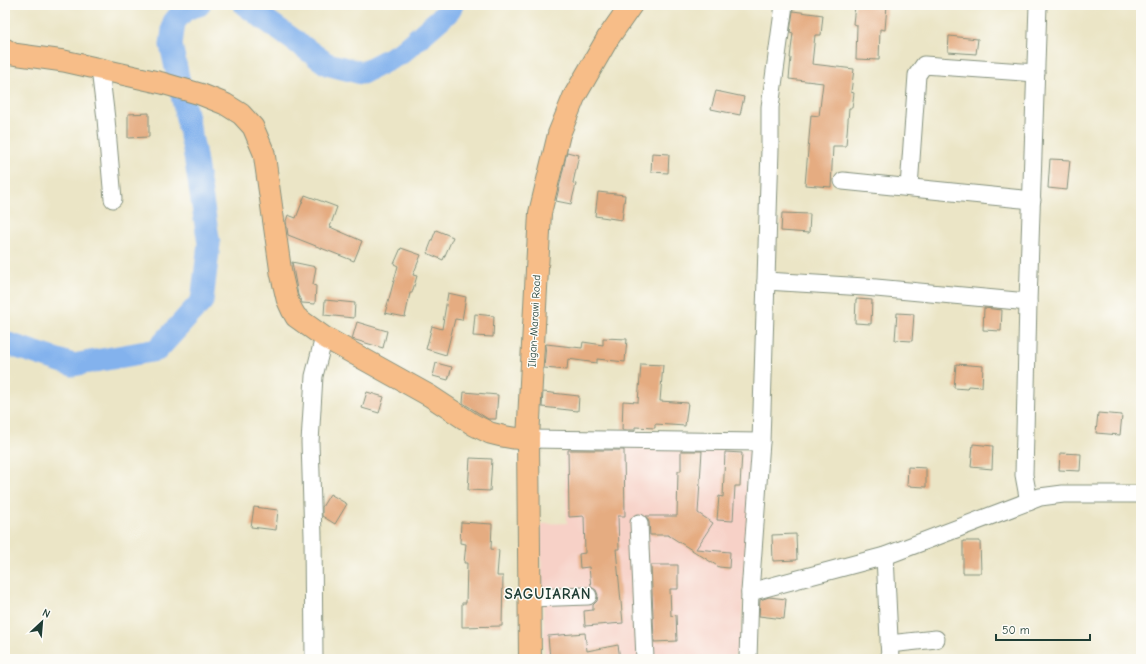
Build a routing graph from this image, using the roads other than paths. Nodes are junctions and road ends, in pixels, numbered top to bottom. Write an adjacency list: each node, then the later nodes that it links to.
1 (631, 5): 14 (highway, Iligan-Marawi Road)
2 (784, 5): 11 (street)
3 (1038, 5): 6 (street)
4 (5, 49): 5 (main road)
5 (100, 69): 9 (street); 13 (main road)
6 (1036, 73): 8 (street); 10 (street)
7 (843, 181): 8 (street)
8 (909, 188): 10 (street)
9 (113, 199)
10 (1032, 200): 12 (street)
11 (766, 281): 12 (street); 15 (street)
12 (1028, 302): 17 (street)
13 (324, 338): 14 (main road); 25 (street)
14 (528, 439): 15 (street); 22 (highway, Iligan-Marawi Road)
15 (761, 442): 20 (street)
16 (1141, 494): 17 (street)
17 (1029, 502): 19 (street)
18 (639, 523): 27 (street)
19 (885, 556): 20 (street); 24 (street)
20 (750, 592): 28 (street)
21 (588, 596): 22 (street)
22 (529, 598): 26 (highway, Iligan-Marawi Road)
23 (936, 639): 24 (street)
24 (890, 652)
25 (314, 659)
26 (530, 659)
27 (645, 659)
28 (748, 659)

